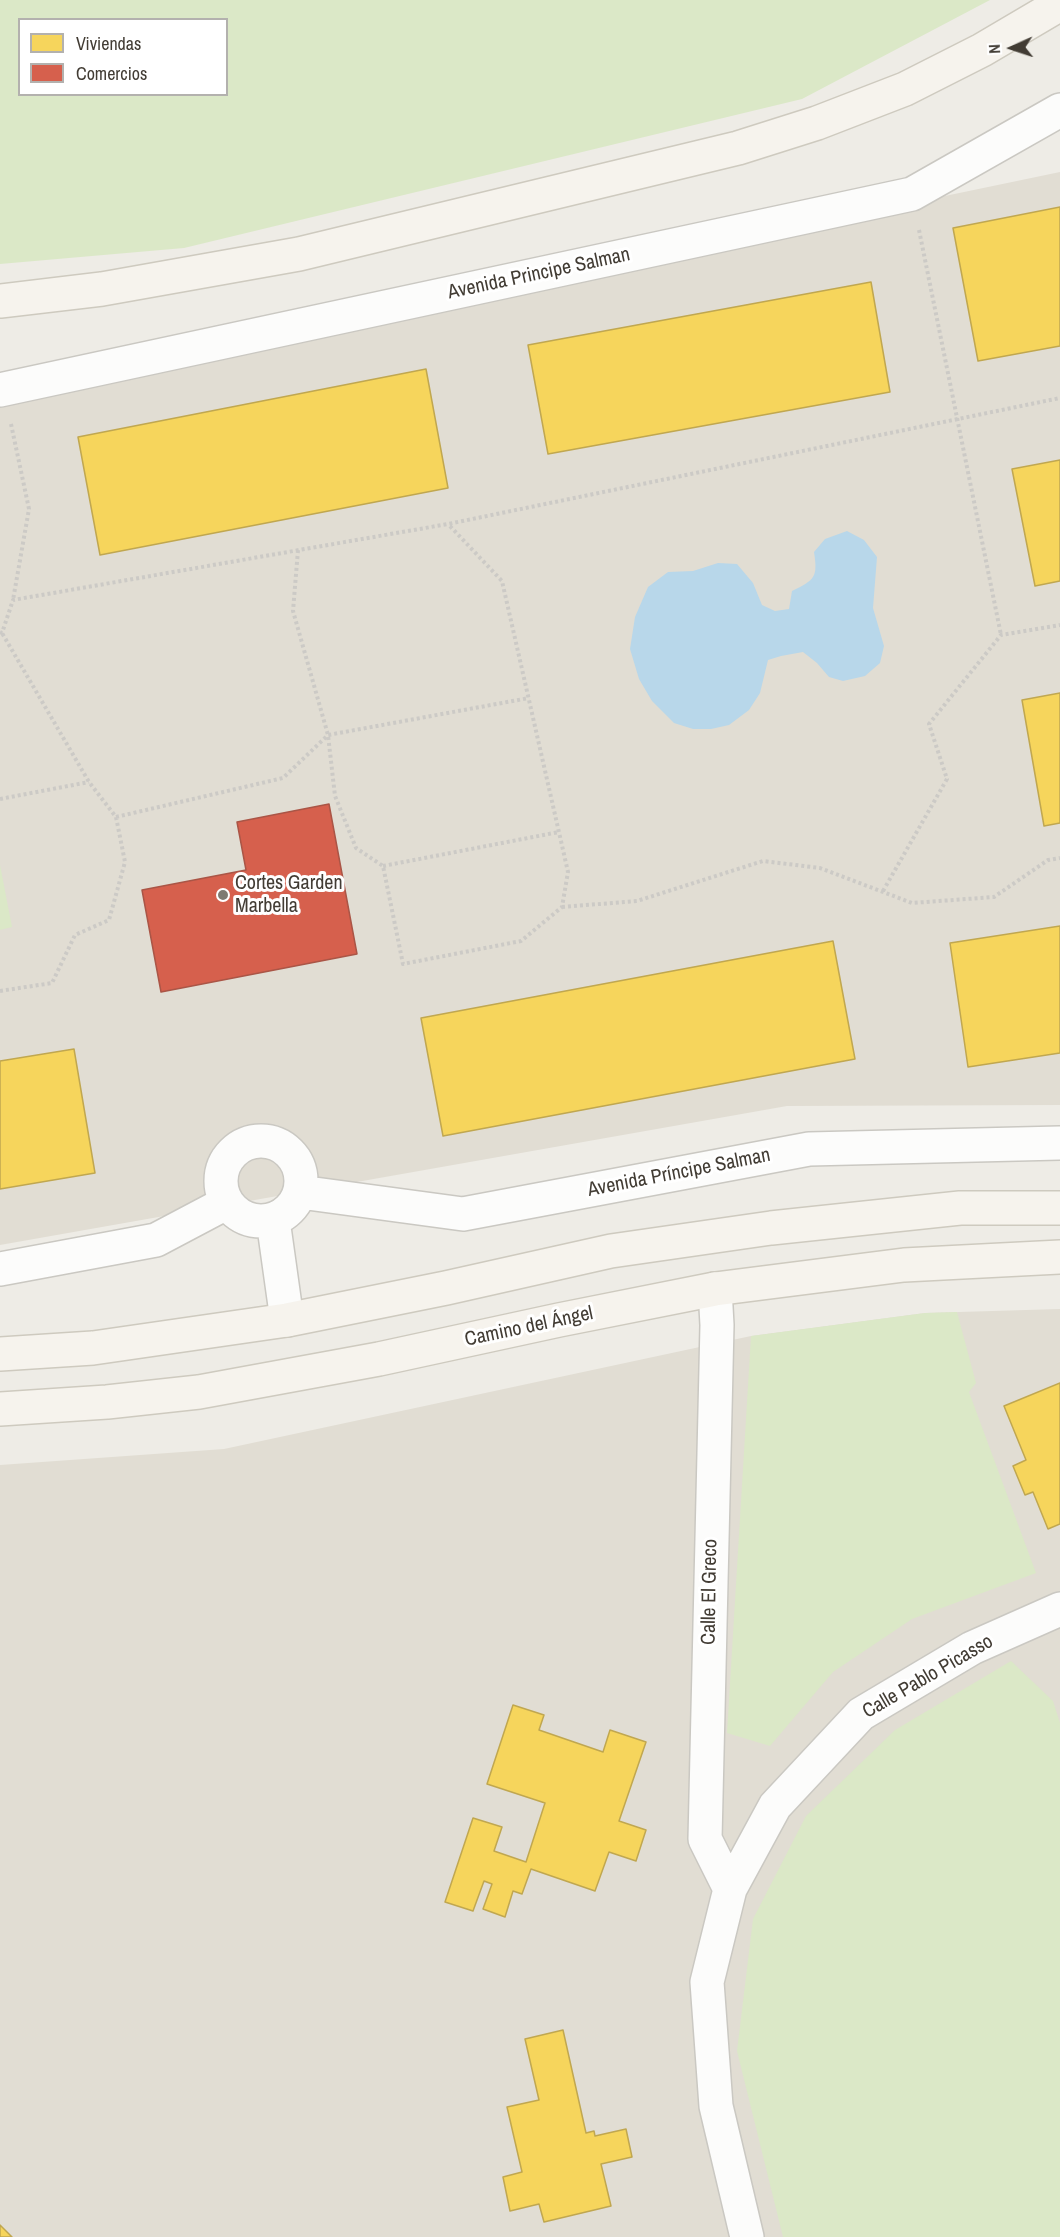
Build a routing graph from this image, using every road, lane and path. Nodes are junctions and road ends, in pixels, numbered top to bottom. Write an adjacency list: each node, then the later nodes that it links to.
1 (1060, 4): 4 (street)
2 (1060, 110): 3 (street, Avenida Principe Salman)
3 (912, 194): 5 (street, Avenida Principe Salman); 7 (path)
4 (0, 301)
5 (2, 389): 10 (path)
6 (1060, 398): 7 (path)
7 (958, 420): 8 (path); 13 (path)
8 (448, 524): 9 (path); 14 (path)
9 (297, 550): 10 (path); 15 (path)
10 (13, 600): 12 (path)
11 (1060, 625): 13 (path)
12 (1, 632): 16 (path)
13 (1001, 635): 22 (path)
14 (529, 698): 15 (path); 19 (path)
15 (328, 735): 18 (path); 21 (path)
16 (88, 782): 17 (path); 18 (path)
17 (0, 799)
18 (116, 817): 24 (path)
19 (559, 832): 21 (path); 23 (path)
20 (1060, 858): 22 (path)
21 (382, 866): 23 (path)
22 (883, 891): 23 (path)
23 (562, 907)
24 (0, 991)
25 (1060, 1143): 26 (street, Avenida Príncipe Salman)
26 (300, 1192): 27 (street); 29 (street)
27 (226, 1203): 29 (street); 31 (street)
28 (1060, 1208): 33 (street)
29 (273, 1220): 33 (street)
30 (1060, 1257): 32 (street, Camino del Ángel)
31 (0, 1269)
32 (715, 1289): 35 (street, Camino del Ángel); 37 (street, Calle El Greco)
33 (286, 1320): 34 (street)
34 (0, 1354)
35 (0, 1409)
36 (1060, 1609): 37 (street, Calle Pablo Picasso)
37 (730, 1889): 38 (street, Calle Pablo Picasso)
38 (747, 2237)

